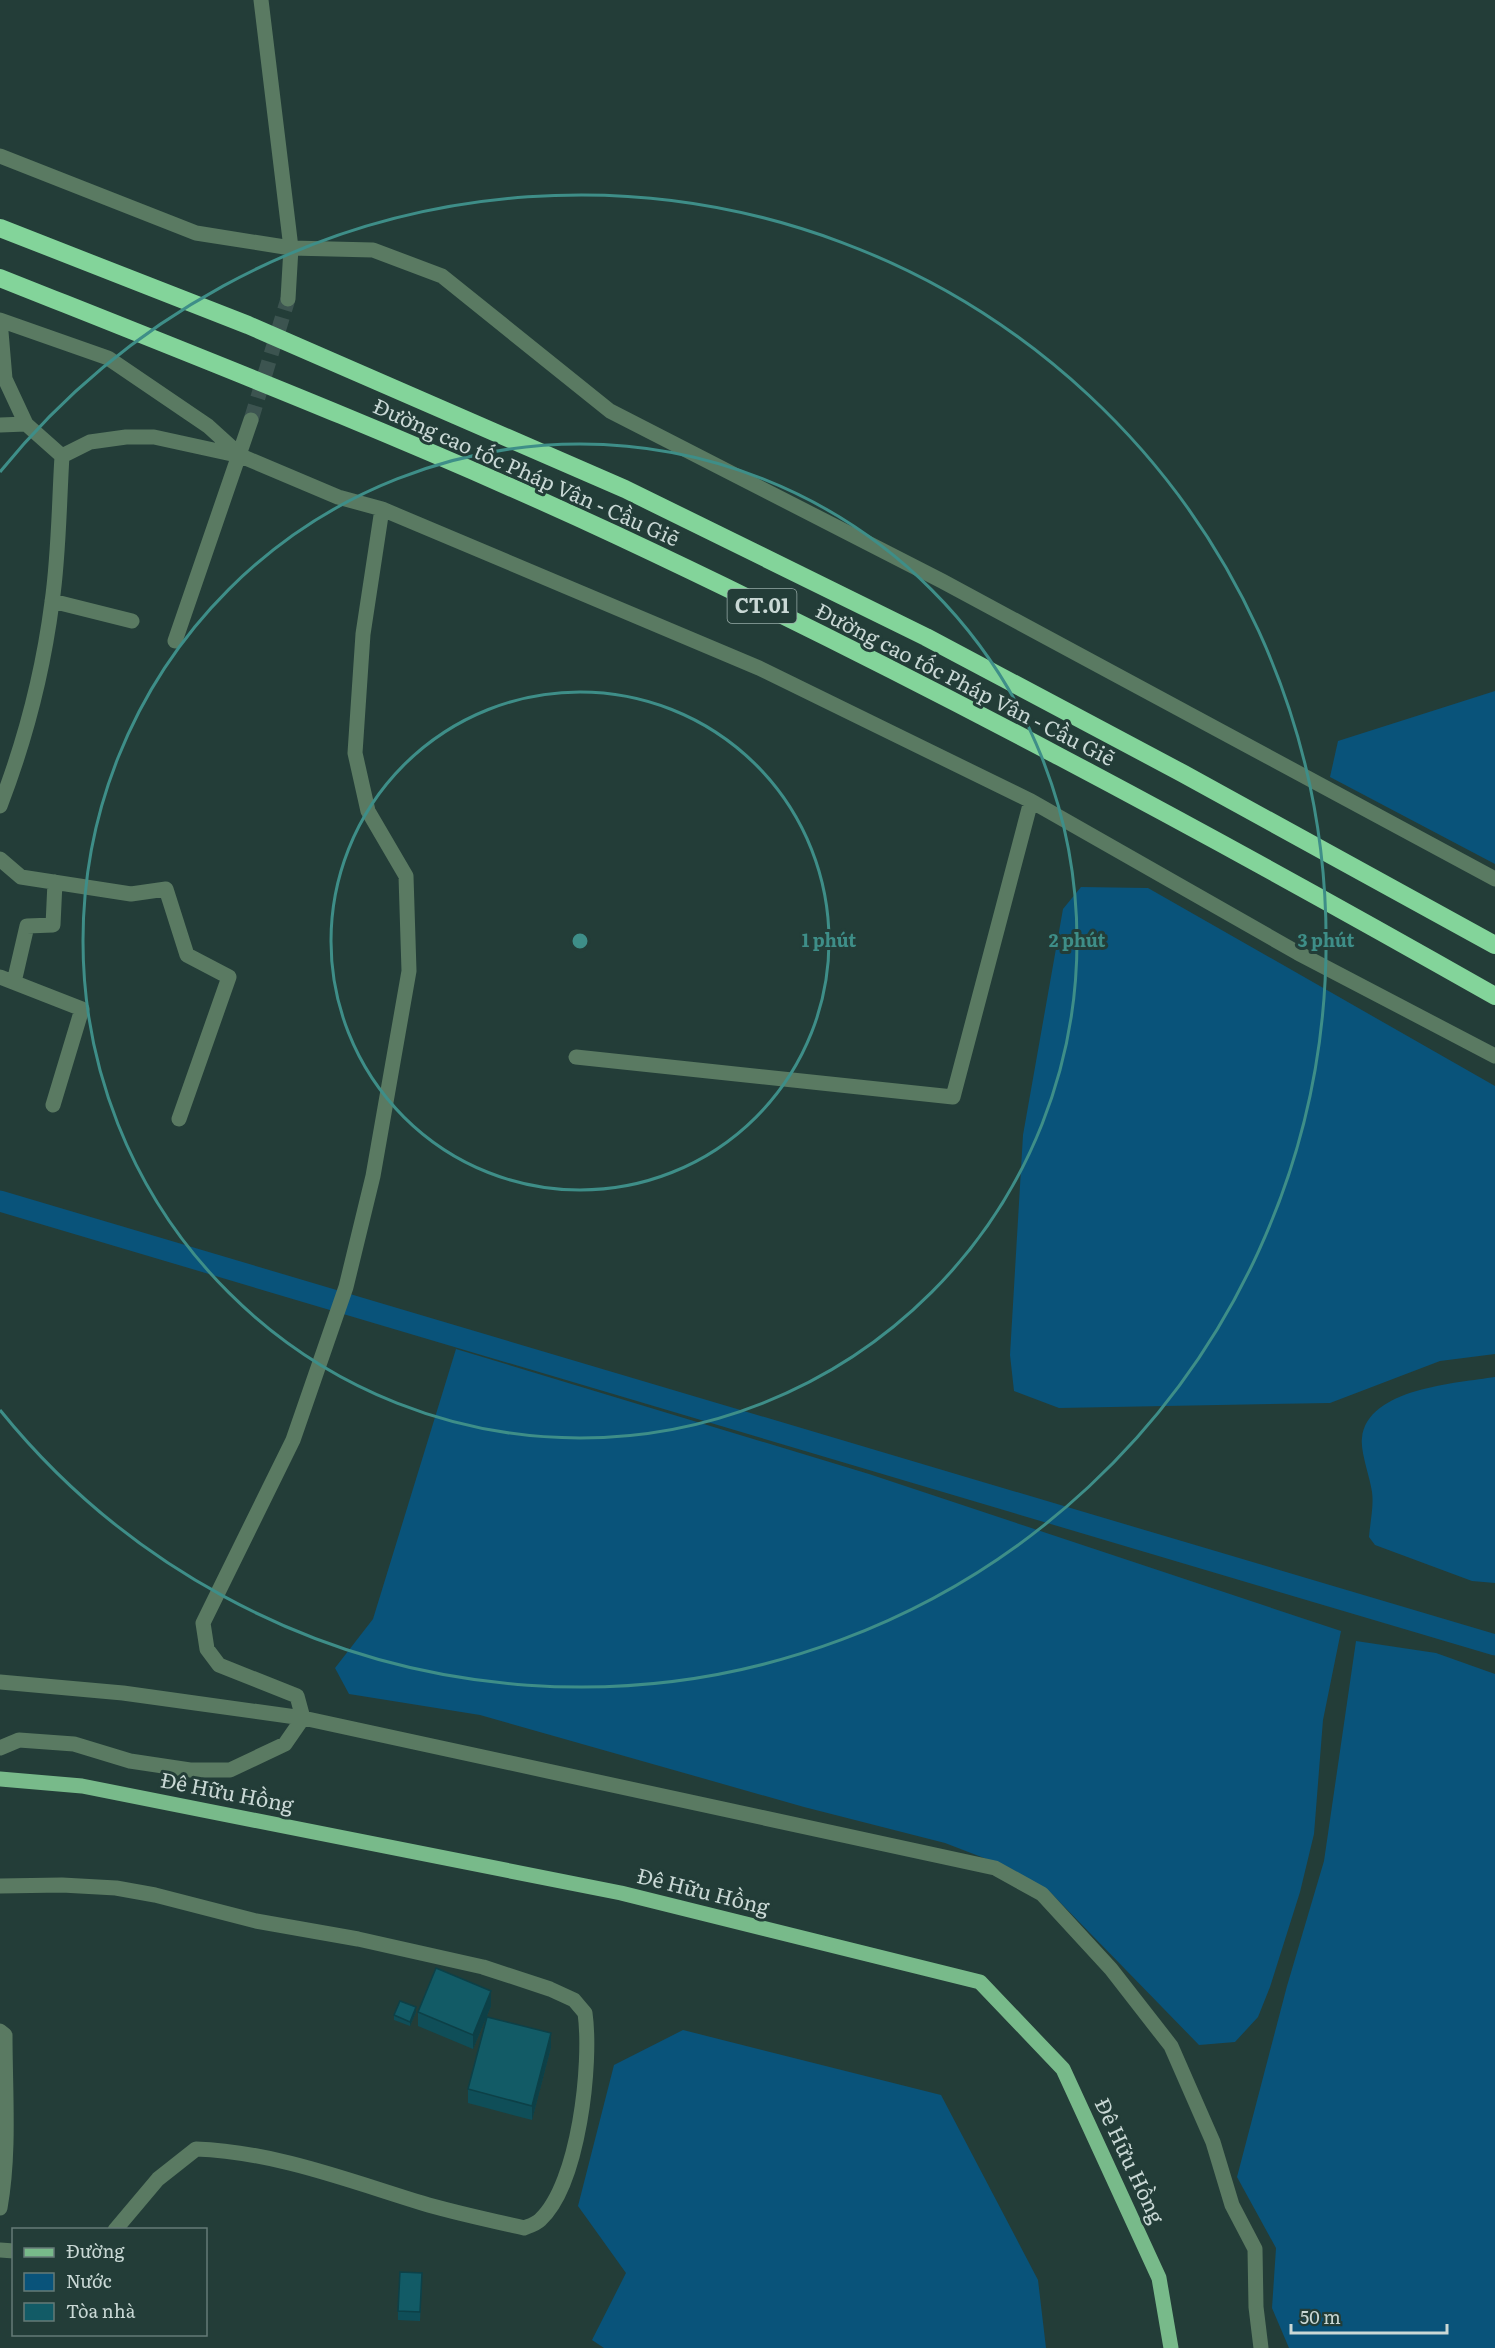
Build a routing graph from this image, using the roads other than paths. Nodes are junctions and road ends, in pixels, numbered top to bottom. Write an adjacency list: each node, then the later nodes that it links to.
1 (261, 0): 4 (street)
2 (0, 156): 4 (street)
3 (0, 228): 23 (highway, Đường cao tốc Pháp Vân - Cầu Giẽ / CT.01)
4 (291, 248): 6 (street); 21 (street)
5 (0, 278): 25 (highway, Đường cao tốc Pháp Vân - Cầu Giẽ / CT.01)
6 (288, 299)
7 (0, 320): 9 (street); 12 (street)
8 (251, 420): 12 (street)
9 (26, 424): 10 (street); 11 (street)
10 (0, 425)
11 (62, 456): 12 (street); 14 (street)
12 (241, 456): 13 (street); 16 (street)
13 (382, 509): 18 (street); 31 (street)
14 (52, 601): 15 (street); 17 (street)
15 (132, 621)
16 (175, 641)
17 (6, 775): 19 (street)
18 (1031, 801): 26 (street); 27 (street)
19 (0, 806)
20 (0, 859): 22 (street)
21 (1495, 879)
22 (55, 882): 24 (street); 29 (street)
23 (1495, 945)
24 (7, 980): 28 (street)
25 (1495, 996)
26 (1495, 1056)
27 (576, 1057)
28 (52, 1106)
29 (178, 1119)
30 (0, 1682): 31 (street)
31 (303, 1718): 32 (street); 39 (street)
32 (0, 1748)
33 (0, 1779): 38 (main road, Đê Hữu Hồng)
34 (0, 1886): 37 (street)
35 (0, 2031): 36 (street)
36 (0, 2208)
37 (116, 2228)
38 (1171, 2348)
39 (1261, 2348)

